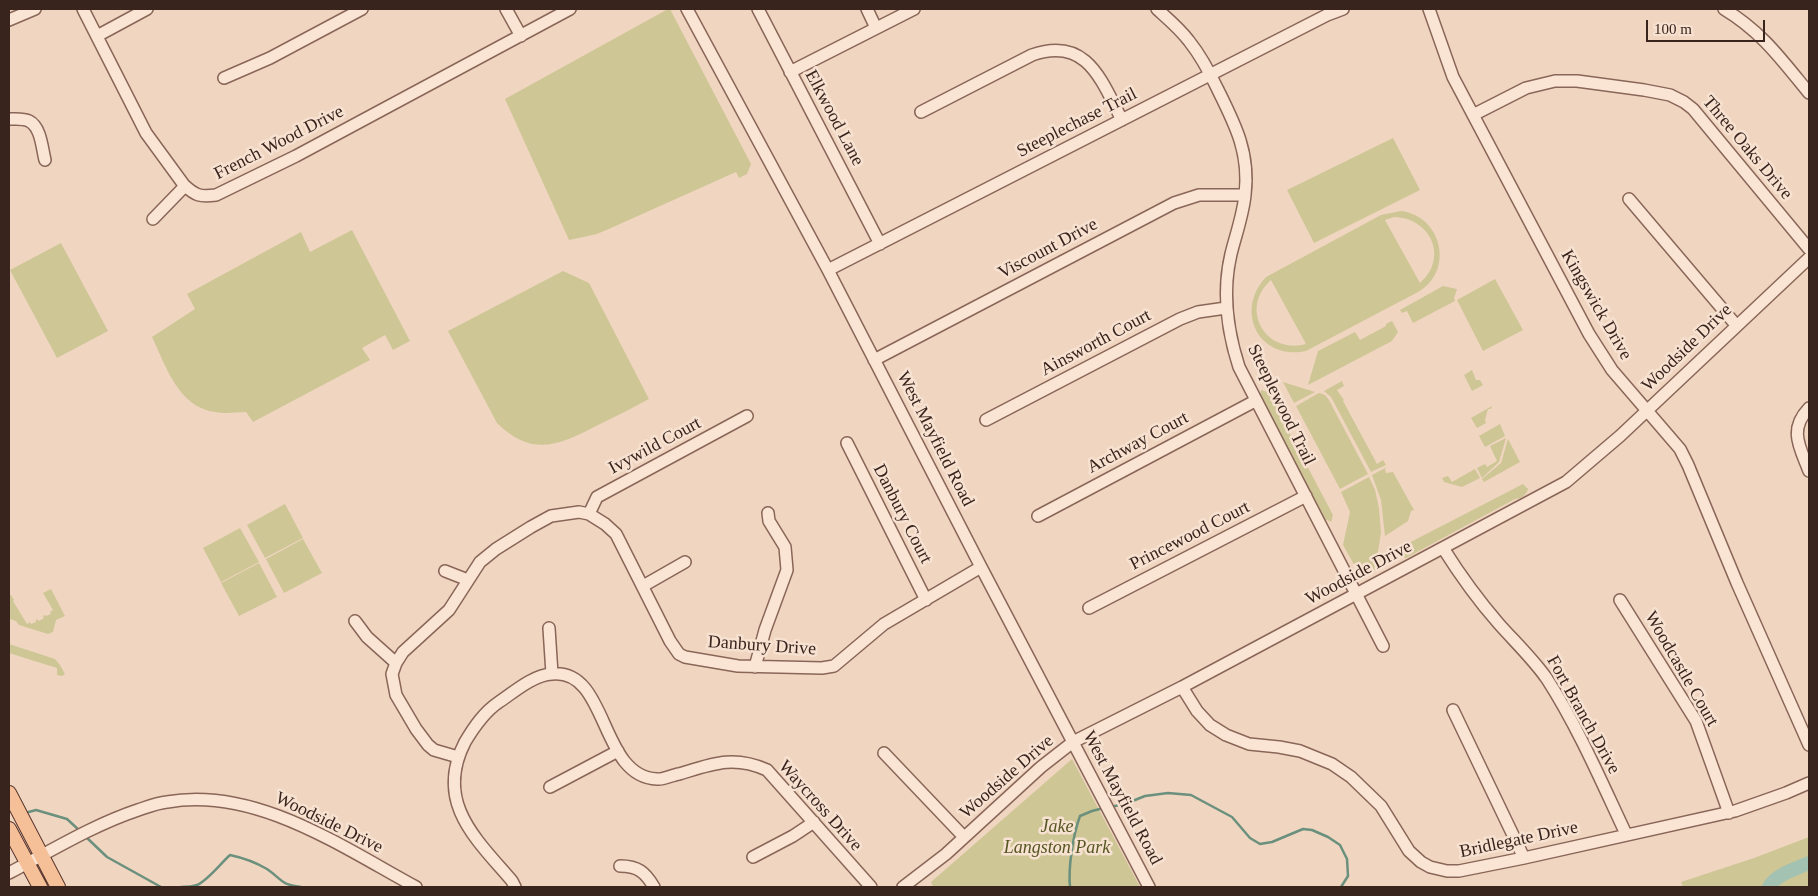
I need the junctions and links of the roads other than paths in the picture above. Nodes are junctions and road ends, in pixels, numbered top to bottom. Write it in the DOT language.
graph roads {
  1 [pos="35,9"];
  2 [pos="83,9"];
  3 [pos="147,9"];
  4 [pos="362,9"];
  5 [pos="506,9"];
  6 [pos="570,9"];
  7 [pos="687,9"];
  8 [pos="758,9"];
  9 [pos="867,9"];
  10 [pos="914,9"];
  11 [pos="1156,9"];
  12 [pos="1343,9"];
  13 [pos="1429,9"];
  14 [pos="1724,9"];
  15 [pos="9,20"];
  16 [pos="876,28"];
  17 [pos="97,36"];
  18 [pos="521,36"];
  19 [pos="790,72"];
  20 [pos="1211,75"];
  21 [pos="224,78"];
  22 [pos="1809,93"];
  23 [pos="921,112"];
  24 [pos="1473,115"];
  25 [pos="9,119"];
  26 [pos="1122,120"];
  27 [pos="45,160"];
  28 [pos="185,186"];
  29 [pos="1245,195"];
  30 [pos="1629,199"];
  31 [pos="153,219"];
  32 [pos="880,244"];
  33 [pos="1809,249"];
  34 [pos="1809,258"];
  35 [pos="828,270"];
  36 [pos="1226,308"];
  37 [pos="1736,325"];
  38 [pos="874,360"];
  39 [pos="1255,400"];
  40 [pos="1809,408"];
  41 [pos="1647,410"];
  42 [pos="747,416"];
  43 [pos="986,420"];
  44 [pos="846,443"];
  45 [pos="1809,471"];
  46 [pos="1306,496"];
  47 [pos="768,513"];
  48 [pos="588,514"];
  49 [pos="1038,516"];
  50 [pos="1443,548"];
  51 [pos="685,562"];
  52 [pos="981,567"];
  53 [pos="445,571"];
  54 [pos="468,580"];
  55 [pos="643,586"];
  56 [pos="1356,594"];
  57 [pos="926,600"];
  58 [pos="1620,600"];
  59 [pos="1089,608"];
  60 [pos="355,621"];
  61 [pos="549,628"];
  62 [pos="1383,646"];
  63 [pos="396,663"];
  64 [pos="755,667"];
  65 [pos="552,674"];
  66 [pos="1182,687"];
  67 [pos="1453,710"];
  68 [pos="1073,742"];
  69 [pos="1809,745"];
  70 [pos="618,751"];
  71 [pos="884,753"];
  72 [pos="458,757"];
  73 [pos="1809,783"];
  74 [pos="550,787"];
  75 [pos="9,794"];
  76 [pos="1729,813"];
  77 [pos="814,822"];
  78 [pos="11,833"];
  79 [pos="1626,834"];
  80 [pos="964,837"];
  81 [pos="42,855"];
  82 [pos="752,856"];
  83 [pos="1524,858"];
  84 [pos="27,863"];
  85 [pos="620,866"];
  86 [pos="9,873"];
  87 [pos="40,887"];
  88 [pos="58,887"];
  89 [pos="416,887"];
  90 [pos="515,887"];
  91 [pos="654,887"];
  92 [pos="871,887"];
  93 [pos="903,887"];
  94 [pos="1149,887"];
  1 -- 15 [label="street"];
  2 -- 17 [label="street, French Wood Drive"];
  3 -- 17 [label="street"];
  4 -- 21 [label="street"];
  5 -- 18 [label="street"];
  6 -- 18 [label="street, French Wood Drive"];
  7 -- 35 [label="street, West Mayfield Road"];
  8 -- 19 [label="street, Elkwood Lane"];
  9 -- 16 [label="street"];
  10 -- 16 [label="street"];
  11 -- 20 [label="street, Steeplewood Trail"];
  12 -- 20 [label="street, Steeplechase Trail"];
  13 -- 24 [label="street, Kingswick Drive"];
  14 -- 22 [label="street"];
  16 -- 19 [label="street"];
  17 -- 28 [label="street, French Wood Drive"];
  18 -- 28 [label="street, French Wood Drive"];
  19 -- 32 [label="street, Elkwood Lane"];
  20 -- 26 [label="street, Steeplechase Trail"];
  20 -- 29 [label="street, Steeplewood Trail"];
  23 -- 26 [label="street"];
  24 -- 33 [label="street, Three Oaks Drive"];
  24 -- 41 [label="street, Kingswick Drive"];
  25 -- 27 [label="street"];
  26 -- 32 [label="street, Steeplechase Trail"];
  28 -- 31 [label="street"];
  29 -- 36 [label="street, Steeplewood Trail"];
  29 -- 38 [label="street, Viscount Drive"];
  30 -- 37 [label="street"];
  32 -- 35 [label="street, Steeplechase Trail"];
  34 -- 37 [label="street, Woodside Drive"];
  35 -- 38 [label="street, West Mayfield Road"];
  36 -- 39 [label="street, Steeplewood Trail"];
  36 -- 43 [label="street, Ainsworth Court"];
  37 -- 41 [label="street, Woodside Drive"];
  38 -- 52 [label="street, West Mayfield Road"];
  39 -- 46 [label="street, Steeplewood Trail"];
  39 -- 49 [label="street, Archway Court"];
  40 -- 45 [label="street"];
  41 -- 50 [label="street, Woodside Drive"];
  41 -- 69 [label="street, Kingswick Drive"];
  42 -- 48 [label="street, Ivywild Court"];
  44 -- 57 [label="street, Danbury Court"];
  46 -- 56 [label="street, Steeplewood Trail"];
  46 -- 59 [label="street, Princewood Court"];
  47 -- 64 [label="street"];
  48 -- 54 [label="street"];
  48 -- 55 [label="street, Danbury Drive"];
  50 -- 56 [label="street, Woodside Drive"];
  50 -- 79 [label="street, Fort Branch Drive"];
  51 -- 55 [label="street"];
  52 -- 57 [label="street, Danbury Drive"];
  52 -- 68 [label="street, West Mayfield Road"];
  53 -- 54 [label="street"];
  54 -- 63 [label="street"];
  55 -- 64 [label="street, Danbury Drive"];
  56 -- 62 [label="street, Steeplewood Trail"];
  56 -- 66 [label="street, Woodside Drive"];
  57 -- 64 [label="street, Danbury Drive"];
  58 -- 76 [label="street, Woodcastle Court"];
  60 -- 63 [label="street"];
  61 -- 65 [label="street"];
  63 -- 72 [label="street"];
  65 -- 70 [label="street, Waycross Drive"];
  65 -- 72 [label="street"];
  66 -- 68 [label="street, Woodside Drive"];
  66 -- 83 [label="street, Bridlegate Drive"];
  67 -- 83 [label="street"];
  68 -- 80 [label="street, Woodside Drive"];
  68 -- 94 [label="street, West Mayfield Road"];
  70 -- 74 [label="street"];
  70 -- 77 [label="street, Waycross Drive"];
  71 -- 80 [label="street"];
  72 -- 90 [label="street"];
  73 -- 76 [label="street, Bridlegate Drive"];
  75 -- 81 [label="main road"];
  76 -- 79 [label="street, Bridlegate Drive"];
  77 -- 82 [label="street"];
  77 -- 92 [label="street, Waycross Drive"];
  78 -- 84 [label="main road"];
  79 -- 83 [label="street, Bridlegate Drive"];
  80 -- 93 [label="street, Woodside Drive"];
  81 -- 84 [label="street, Woodside Drive"];
  81 -- 88 [label="main road"];
  81 -- 89 [label="street, Woodside Drive"];
  84 -- 86 [label="street, Woodside Drive"];
  84 -- 87 [label="main road"];
  85 -- 91 [label="street"];
}
